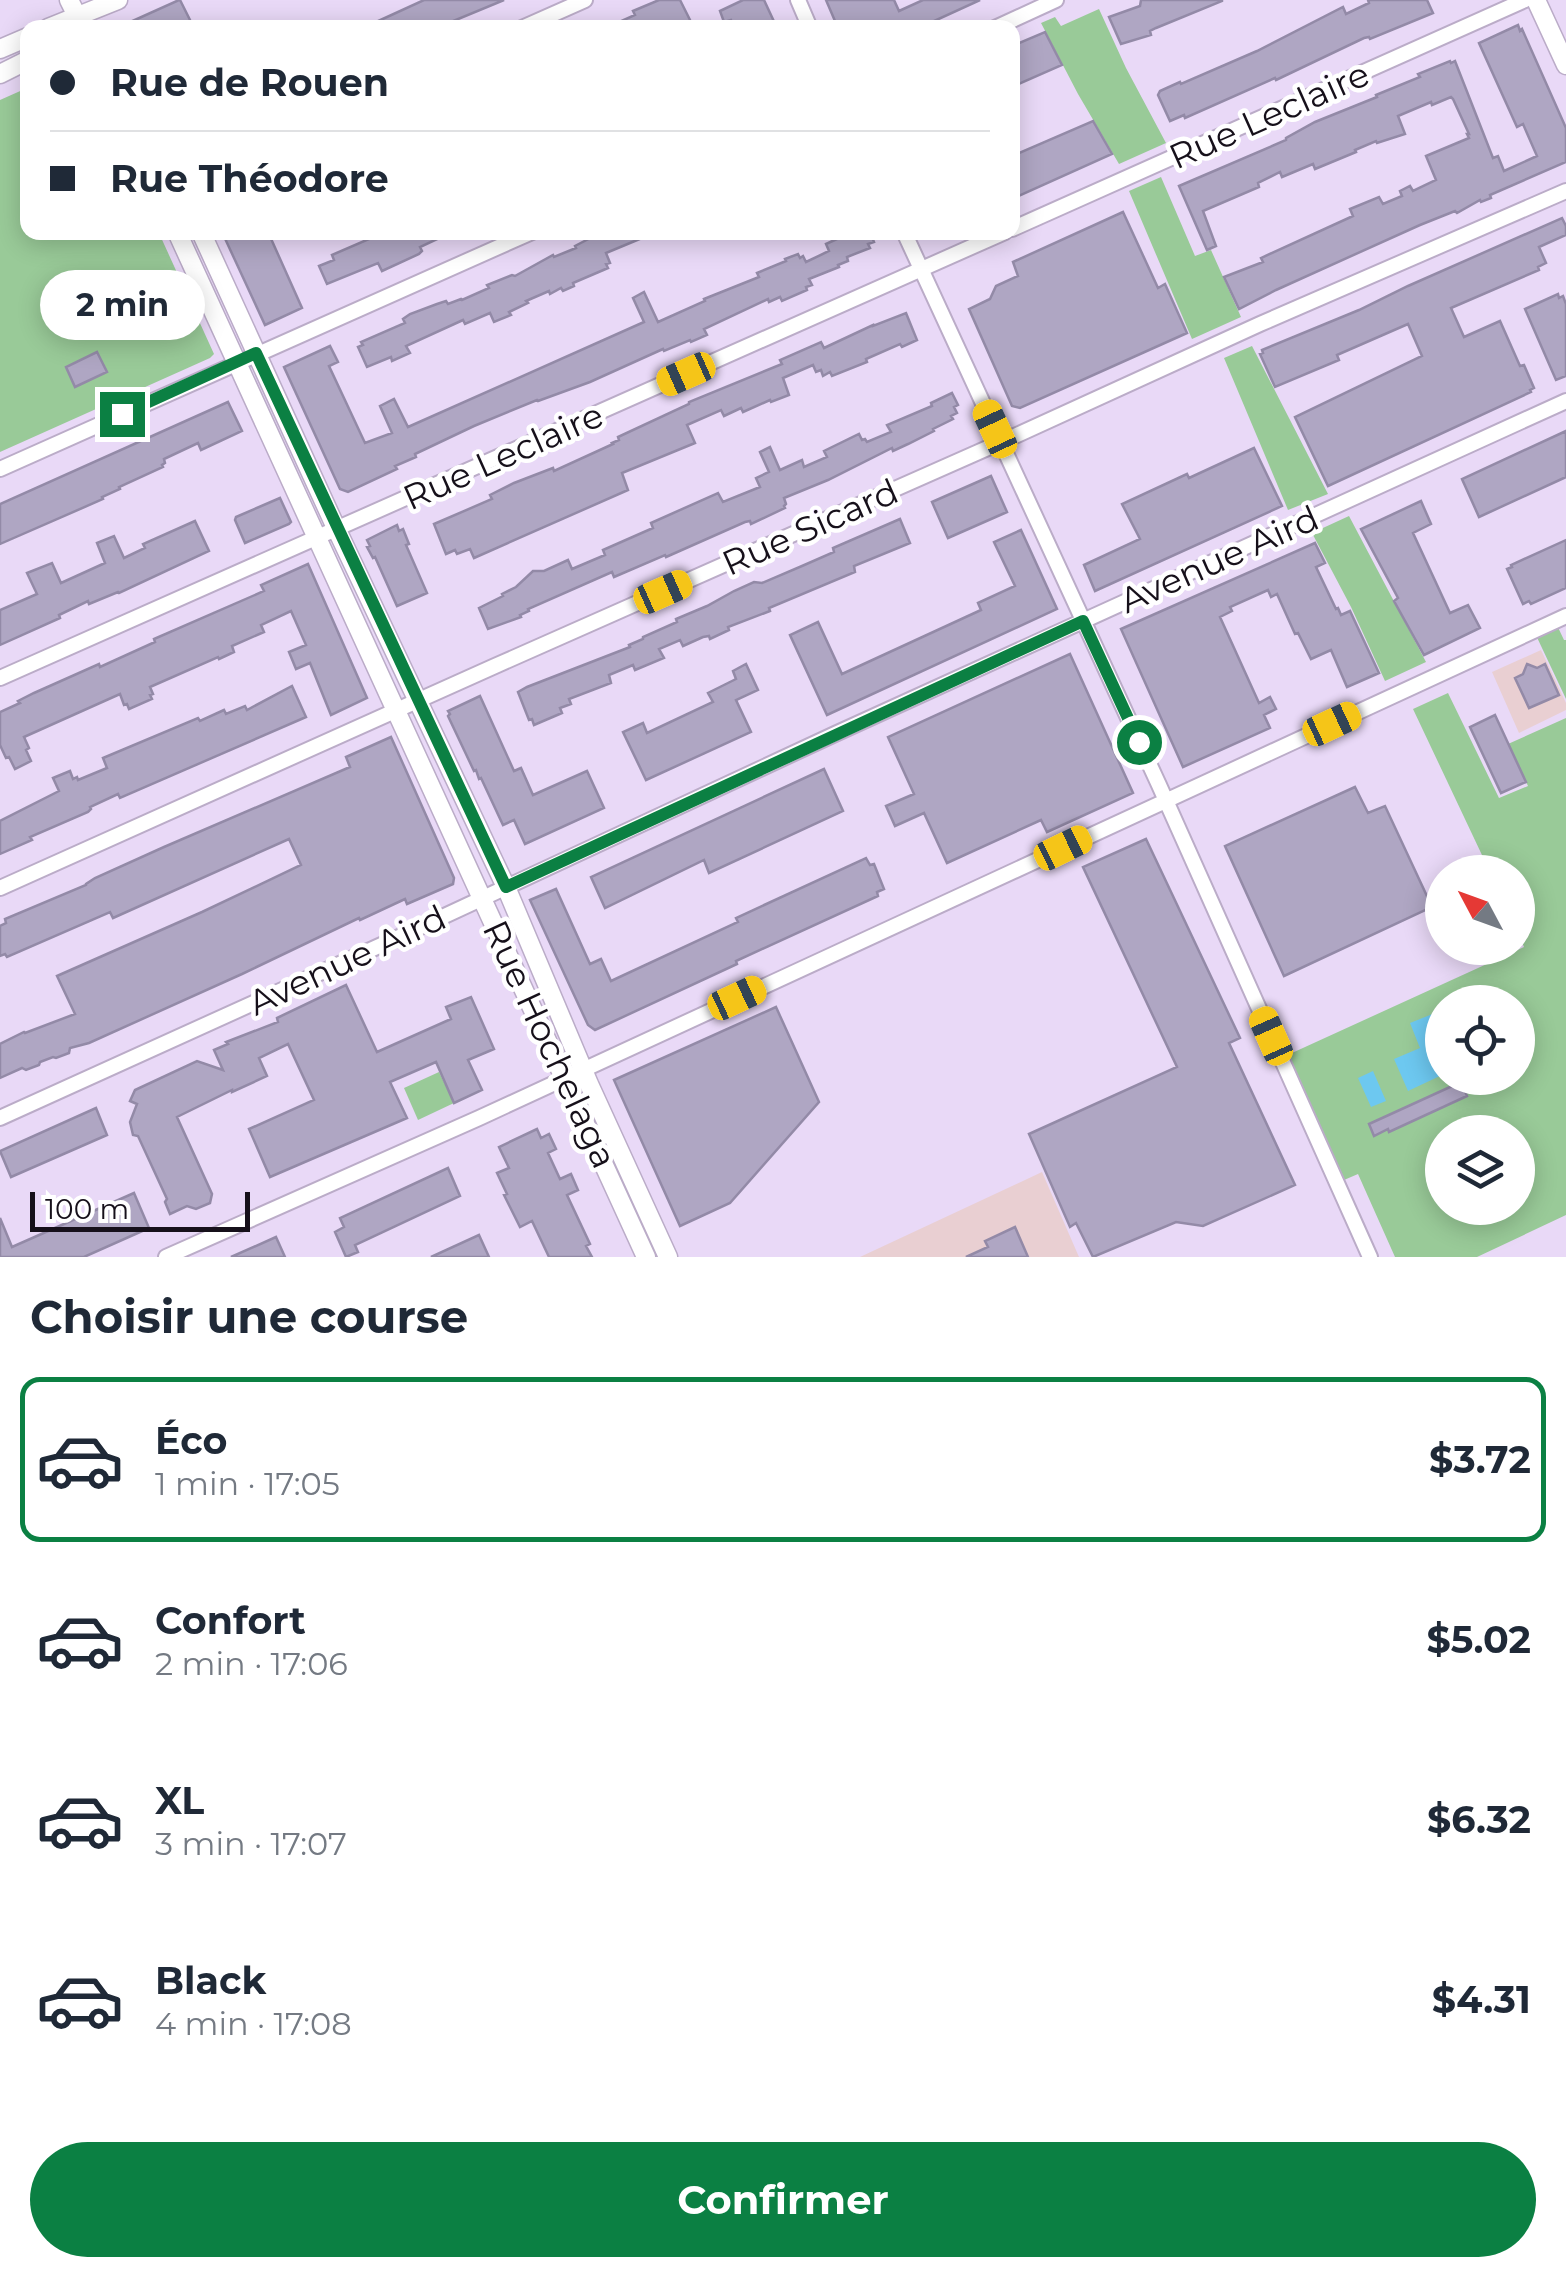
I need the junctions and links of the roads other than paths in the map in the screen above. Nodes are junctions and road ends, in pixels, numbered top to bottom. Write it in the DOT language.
graph roads {
  1 [pos="118,0"];
  2 [pos="586,0"];
  3 [pos="1056,0"];
  4 [pos="1525,0"];
  5 [pos="1536,0"];
  6 [pos="84,13"];
  7 [pos="540,20"];
  8 [pos="1012,20"];
  9 [pos="1566,64"];
  10 [pos="1566,191"];
  11 [pos="1020,225"];
  12 [pos="181,240"];
  13 [pos="205,240"];
  14 [pos="514,240"];
  15 [pos="908,240"];
  16 [pos="988,240"];
  17 [pos="922,270"];
  18 [pos="256,353"];
  19 [pos="237,362"];
  20 [pos="1566,401"];
  21 [pos="1001,442"];
  22 [pos="0,469"];
  23 [pos="337,530"];
  24 [pos="317,538"];
  25 [pos="1566,616"];
  26 [pos="1083,621"];
  27 [pos="0,678"];
  28 [pos="418,702"];
  29 [pos="396,712"];
  30 [pos="1166,800"];
  31 [pos="506,887"];
  32 [pos="0,888"];
  33 [pos="482,898"];
  34 [pos="574,1073"];
  35 [pos="0,1118"];
  36 [pos="166,1257"];
  37 [pos="646,1257"];
  38 [pos="668,1257"];
  39 [pos="1370,1257"];
  1 -- 6 [label="main road"];
  2 -- 7 [label="street"];
  3 -- 8 [label="street"];
  4 -- 11 [label="street, Rue Leclaire"];
  5 -- 9 [label="main road"];
  10 -- 21 [label="street, Rue Sicard"];
  12 -- 19 [label="main road, Rue Hochelaga"];
  13 -- 18 [label="main road, Rue Hochelaga"];
  14 -- 18 [label="street"];
  15 -- 17 [label="street"];
  16 -- 17 [label="street, Rue Leclaire"];
  17 -- 21 [label="street"];
  17 -- 23 [label="street, Rue Leclaire"];
  18 -- 19 [label="street"];
  18 -- 23 [label="main road, Rue Hochelaga"];
  19 -- 22 [label="street"];
  19 -- 24 [label="main road, Rue Hochelaga"];
  20 -- 26 [label="street, Avenue Aird"];
  21 -- 26 [label="street"];
  21 -- 28 [label="street, Rue Sicard"];
  23 -- 24 [label="street, Rue Leclaire"];
  23 -- 28 [label="main road, Rue Hochelaga"];
  24 -- 27 [label="street, Rue Leclaire"];
  24 -- 29 [label="main road, Rue Hochelaga"];
  25 -- 30 [label="street"];
  26 -- 30 [label="street"];
  26 -- 31 [label="street, Avenue Aird"];
  28 -- 29 [label="street, Rue Sicard"];
  28 -- 31 [label="main road, Rue Hochelaga"];
  29 -- 32 [label="street, Rue Sicard"];
  29 -- 33 [label="main road, Rue Hochelaga"];
  30 -- 34 [label="street"];
  30 -- 39 [label="street"];
  31 -- 33 [label="street, Avenue Aird"];
  31 -- 34 [label="main road, Rue Hochelaga"];
  33 -- 34 [label="main road, Rue Hochelaga"];
  33 -- 35 [label="street, Avenue Aird"];
  34 -- 36 [label="street"];
  34 -- 37 [label="main road, Rue Hochelaga"];
  34 -- 38 [label="main road, Rue Hochelaga"];
}
